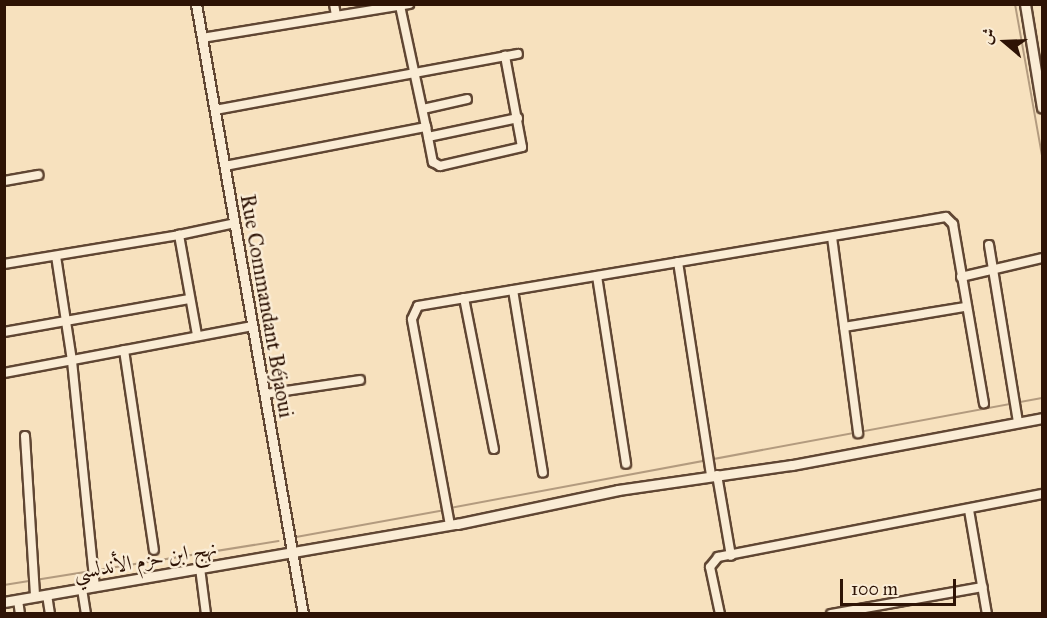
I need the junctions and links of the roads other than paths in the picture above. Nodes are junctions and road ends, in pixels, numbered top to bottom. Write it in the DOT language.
graph roads {
  1 [pos="196,4"];
  2 [pos="334,4"];
  3 [pos="1025,4"];
  4 [pos="404,5"];
  5 [pos="386,6"];
  6 [pos="336,15"];
  7 [pos="202,38"];
  8 [pos="518,54"];
  9 [pos="505,56"];
  10 [pos="414,72"];
  11 [pos="467,99"];
  12 [pos="1042,108"];
  13 [pos="423,109"];
  14 [pos="215,110"];
  15 [pos="518,118"];
  16 [pos="426,127"];
  17 [pos="428,137"];
  18 [pos="225,166"];
  19 [pos="38,175"];
  20 [pos="4,181"];
  21 [pos="235,223"];
  22 [pos="179,235"];
  23 [pos="832,237"];
  24 [pos="989,245"];
  25 [pos="56,256"];
  26 [pos="1042,258"];
  27 [pos="678,262"];
  28 [pos="4,264"];
  29 [pos="994,269"];
  30 [pos="597,276"];
  31 [pos="961,277"];
  32 [pos="513,290"];
  33 [pos="464,298"];
  34 [pos="189,299"];
  35 [pos="965,307"];
  36 [pos="66,322"];
  37 [pos="253,326"];
  38 [pos="844,327"];
  39 [pos="4,332"];
  40 [pos="197,335"];
  41 [pos="124,350"];
  42 [pos="72,361"];
  43 [pos="4,373"];
  44 [pos="360,380"];
  45 [pos="264,394"];
  46 [pos="984,403"];
  47 [pos="1042,418"];
  48 [pos="1018,423"];
  49 [pos="858,433"];
  50 [pos="25,436"];
  51 [pos="494,449"];
  52 [pos="626,464"];
  53 [pos="543,473"];
  54 [pos="714,475"];
  55 [pos="1042,494"];
  56 [pos="969,510"];
  57 [pos="450,525"];
  58 [pos="154,550"];
  59 [pos="291,552"];
  60 [pos="731,556"];
  61 [pos="200,568"];
  62 [pos="95,587"];
  63 [pos="983,587"];
  64 [pos="82,589"];
  65 [pos="47,595"];
  66 [pos="35,596"];
  67 [pos="18,600"];
  68 [pos="4,602"];
  69 [pos="835,613"];
  70 [pos="20,614"];
  71 [pos="50,614"];
  72 [pos="86,614"];
  73 [pos="206,614"];
  74 [pos="303,614"];
  75 [pos="720,614"];
  76 [pos="987,614"];
  1 -- 7 [label="street, Rue Commandant Béjaoui"];
  2 -- 6 [label="street"];
  3 -- 12 [label="street"];
  4 -- 5 [label="street"];
  4 -- 10 [label="street"];
  5 -- 6 [label="street"];
  6 -- 7 [label="street"];
  7 -- 14 [label="street, Rue Commandant Béjaoui"];
  8 -- 9 [label="street"];
  9 -- 10 [label="street"];
  9 -- 15 [label="street"];
  10 -- 13 [label="street"];
  10 -- 14 [label="street"];
  11 -- 13 [label="street"];
  13 -- 16 [label="street"];
  14 -- 18 [label="street, Rue Commandant Béjaoui"];
  15 -- 17 [label="street"];
  15 -- 17 [label="street"];
  16 -- 17 [label="street"];
  16 -- 18 [label="street"];
  18 -- 21 [label="street, Rue Commandant Béjaoui"];
  19 -- 20 [label="street"];
  21 -- 22 [label="street"];
  21 -- 37 [label="street, Rue Commandant Béjaoui"];
  22 -- 25 [label="street"];
  22 -- 34 [label="street"];
  23 -- 27 [label="street"];
  23 -- 31 [label="street"];
  23 -- 38 [label="street"];
  24 -- 29 [label="street"];
  25 -- 28 [label="street"];
  25 -- 36 [label="street"];
  26 -- 29 [label="street"];
  27 -- 30 [label="street"];
  27 -- 54 [label="street"];
  29 -- 31 [label="street"];
  29 -- 48 [label="street"];
  30 -- 32 [label="street"];
  30 -- 52 [label="street"];
  31 -- 35 [label="street"];
  32 -- 33 [label="street"];
  32 -- 53 [label="street"];
  33 -- 51 [label="street"];
  33 -- 57 [label="street"];
  34 -- 36 [label="street"];
  34 -- 40 [label="street"];
  35 -- 38 [label="street"];
  35 -- 46 [label="street"];
  36 -- 39 [label="street"];
  36 -- 42 [label="street"];
  37 -- 40 [label="street"];
  37 -- 45 [label="street, Rue Commandant Béjaoui"];
  38 -- 49 [label="street"];
  40 -- 41 [label="street"];
  41 -- 42 [label="street"];
  41 -- 58 [label="street"];
  42 -- 43 [label="street"];
  42 -- 62 [label="street"];
  44 -- 45 [label="street"];
  45 -- 59 [label="street, Rue Commandant Béjaoui"];
  47 -- 48 [label="street, نهج ابن حزم الأندلسي"];
  48 -- 54 [label="street, نهج ابن حزم الأندلسي"];
  50 -- 66 [label="street"];
  54 -- 57 [label="street, نهج ابن حزم الأندلسي"];
  54 -- 60 [label="street"];
  55 -- 56 [label="street"];
  56 -- 60 [label="street"];
  56 -- 63 [label="street"];
  57 -- 59 [label="street, نهج ابن حزم الأندلسي"];
  59 -- 61 [label="street, نهج ابن حزم الأندلسي"];
  59 -- 74 [label="street, Rue Commandant Béjaoui"];
  60 -- 75 [label="street"];
  61 -- 62 [label="street, نهج ابن حزم الأندلسي"];
  61 -- 73 [label="street"];
  62 -- 64 [label="street, نهج ابن حزم الأندلسي"];
  63 -- 69 [label="street"];
  63 -- 76 [label="street"];
  64 -- 65 [label="street, نهج ابن حزم الأندلسي"];
  64 -- 72 [label="street"];
  65 -- 66 [label="street, نهج ابن حزم الأندلسي"];
  65 -- 71 [label="street"];
  66 -- 67 [label="street, نهج ابن حزم الأندلسي"];
  67 -- 68 [label="street, نهج ابن حزم الأندلسي"];
  67 -- 70 [label="street"];
}
